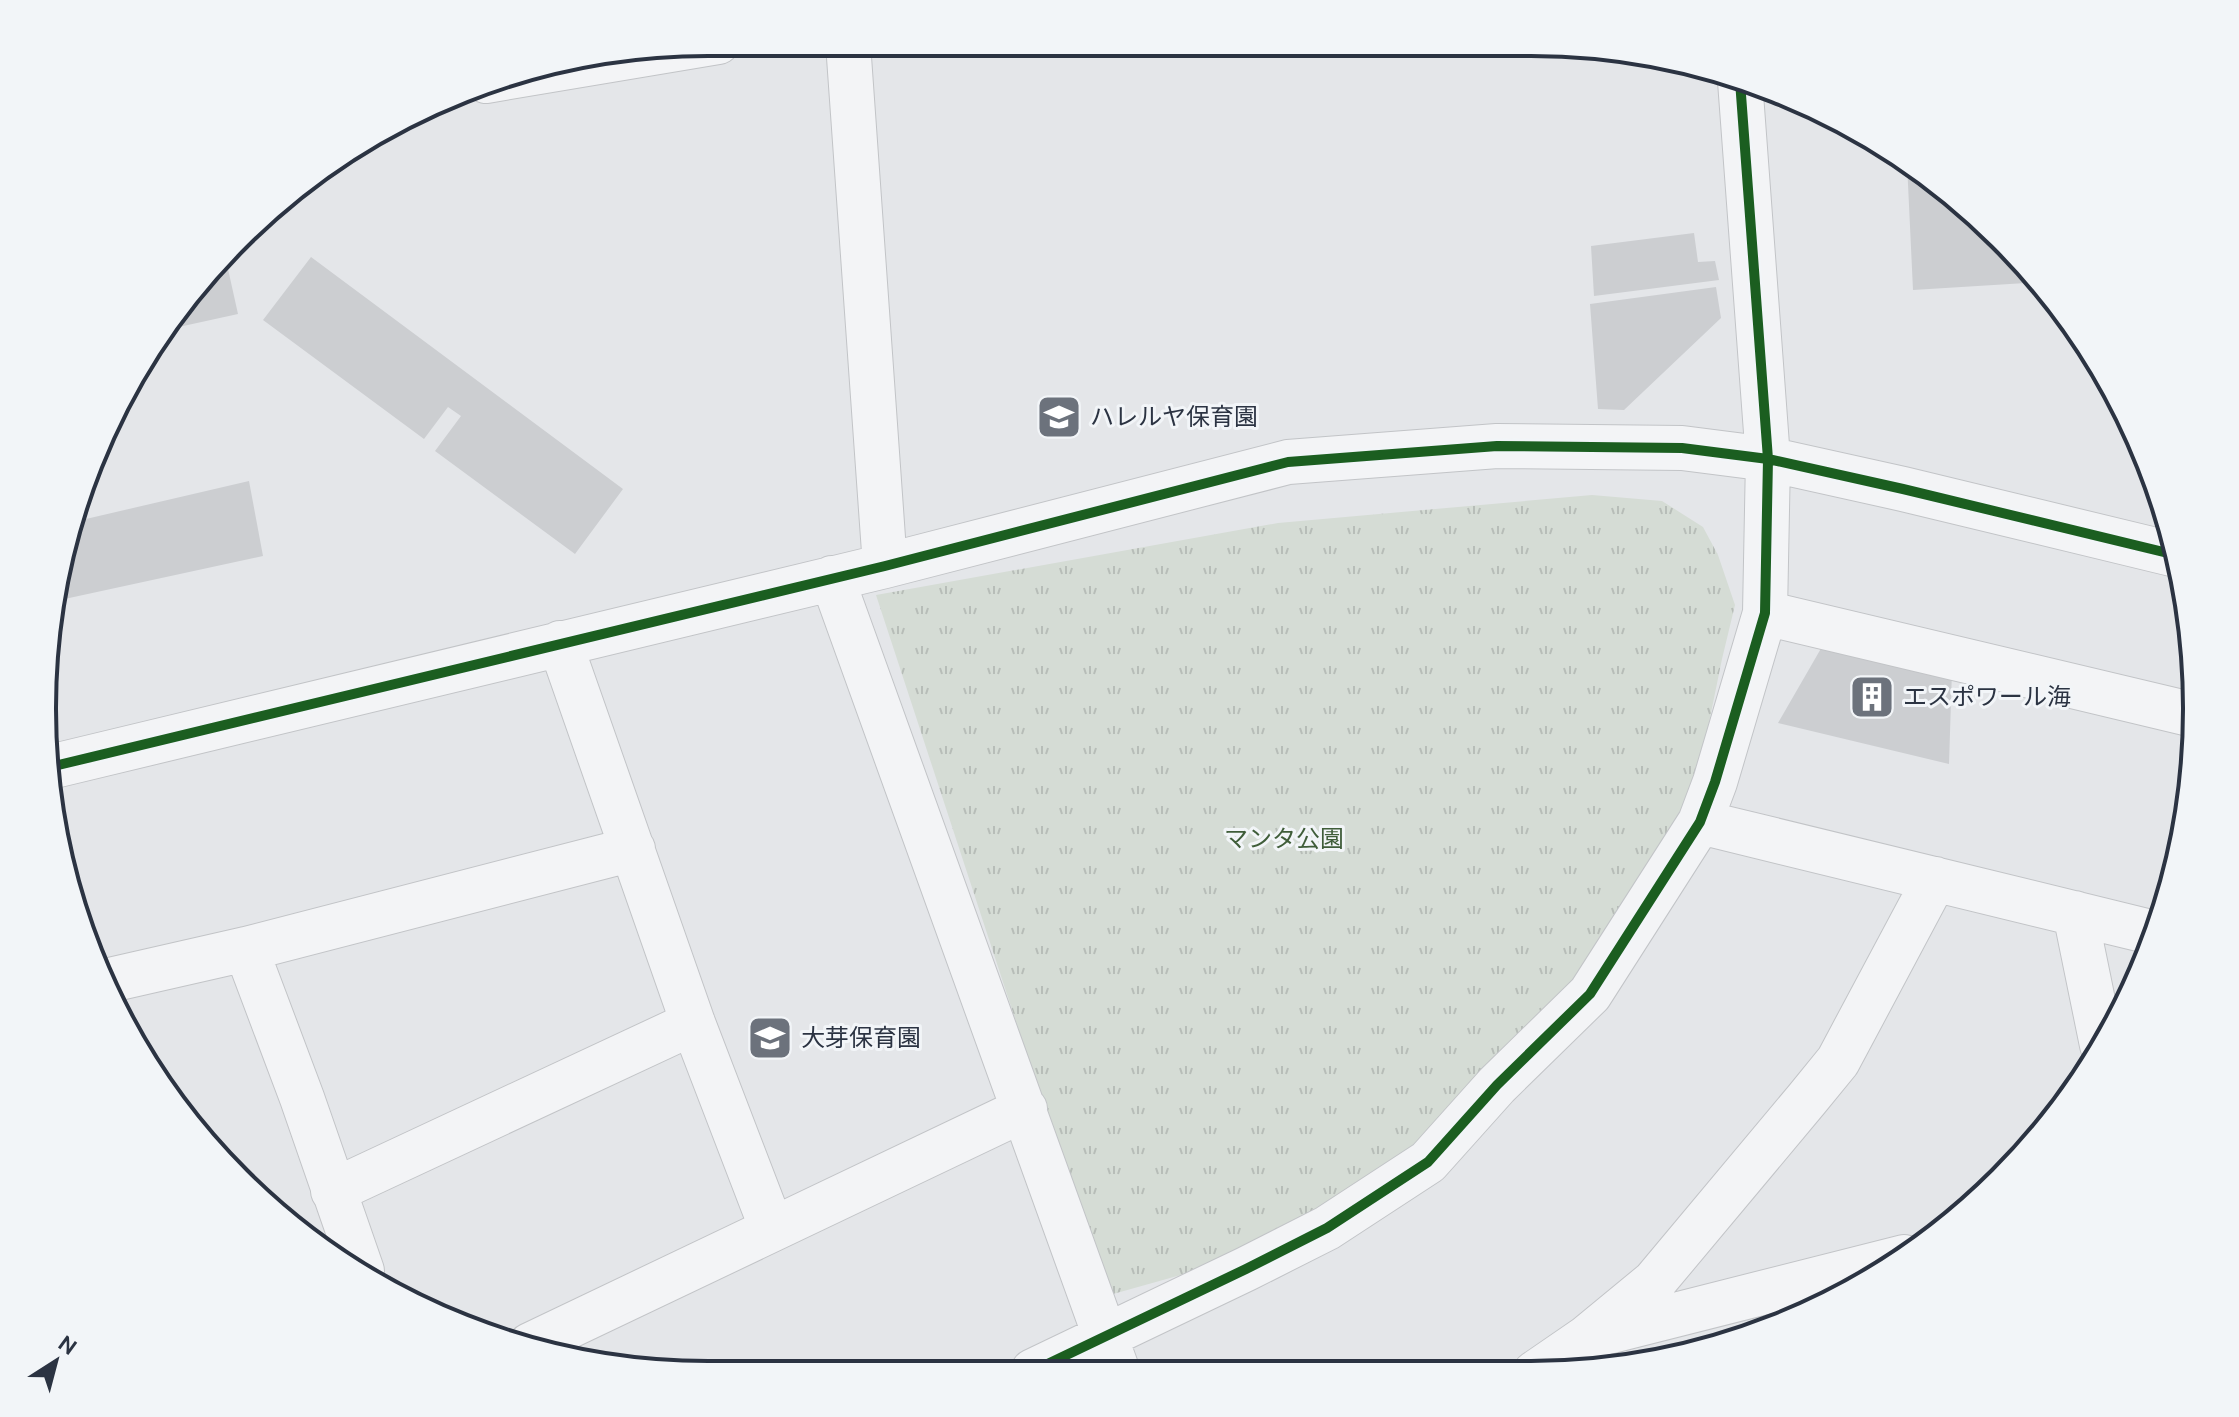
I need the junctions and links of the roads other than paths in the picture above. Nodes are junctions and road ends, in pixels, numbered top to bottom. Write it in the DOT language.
graph roads {
  1 [pos="849,56"];
  2 [pos="1741,91"];
  3 [pos="1768,459"];
  4 [pos="2164,552"];
  5 [pos="885,566"];
  6 [pos="832,578"];
  7 [pos="1765,613"];
  8 [pos="560,643"];
  9 [pos="2183,712"];
  10 [pos="59,765"];
  11 [pos="1700,822"];
  12 [pos="633,849"];
  13 [pos="1935,879"];
  14 [pos="2075,913"];
  15 [pos="2143,930"];
  16 [pos="246,949"];
  17 [pos="115,979"];
  18 [pos="693,1023"];
  19 [pos="2099,1030"];
  20 [pos="1025,1109"];
  21 [pos="333,1191"];
  22 [pos="772,1229"];
  23 [pos="357,1258"];
  24 [pos="1870,1266"];
  25 [pos="1586,1338"];
  26 [pos="542,1339"];
  27 [pos="1112,1354"];
  28 [pos="1553,1360"];
  29 [pos="1079,1361"];
  1 -- 5 [label="street"];
  2 -- 3 [label="street"];
  3 -- 4 [label="street"];
  3 -- 5 [label="street"];
  3 -- 7 [label="street"];
  5 -- 6 [label="street"];
  6 -- 8 [label="street"];
  6 -- 20 [label="street"];
  7 -- 9 [label="street"];
  7 -- 11 [label="street"];
  8 -- 10 [label="street"];
  8 -- 12 [label="street"];
  11 -- 13 [label="street"];
  11 -- 27 [label="street"];
  12 -- 16 [label="street"];
  12 -- 18 [label="street"];
  13 -- 14 [label="street"];
  13 -- 25 [label="street"];
  14 -- 15 [label="street"];
  14 -- 19 [label="street"];
  16 -- 17 [label="street"];
  16 -- 21 [label="street"];
  18 -- 21 [label="street"];
  18 -- 22 [label="street"];
  20 -- 22 [label="street"];
  20 -- 27 [label="street"];
  21 -- 23 [label="street"];
  22 -- 26 [label="street"];
  24 -- 25 [label="street"];
  25 -- 28 [label="street"];
  27 -- 29 [label="street"];
}
